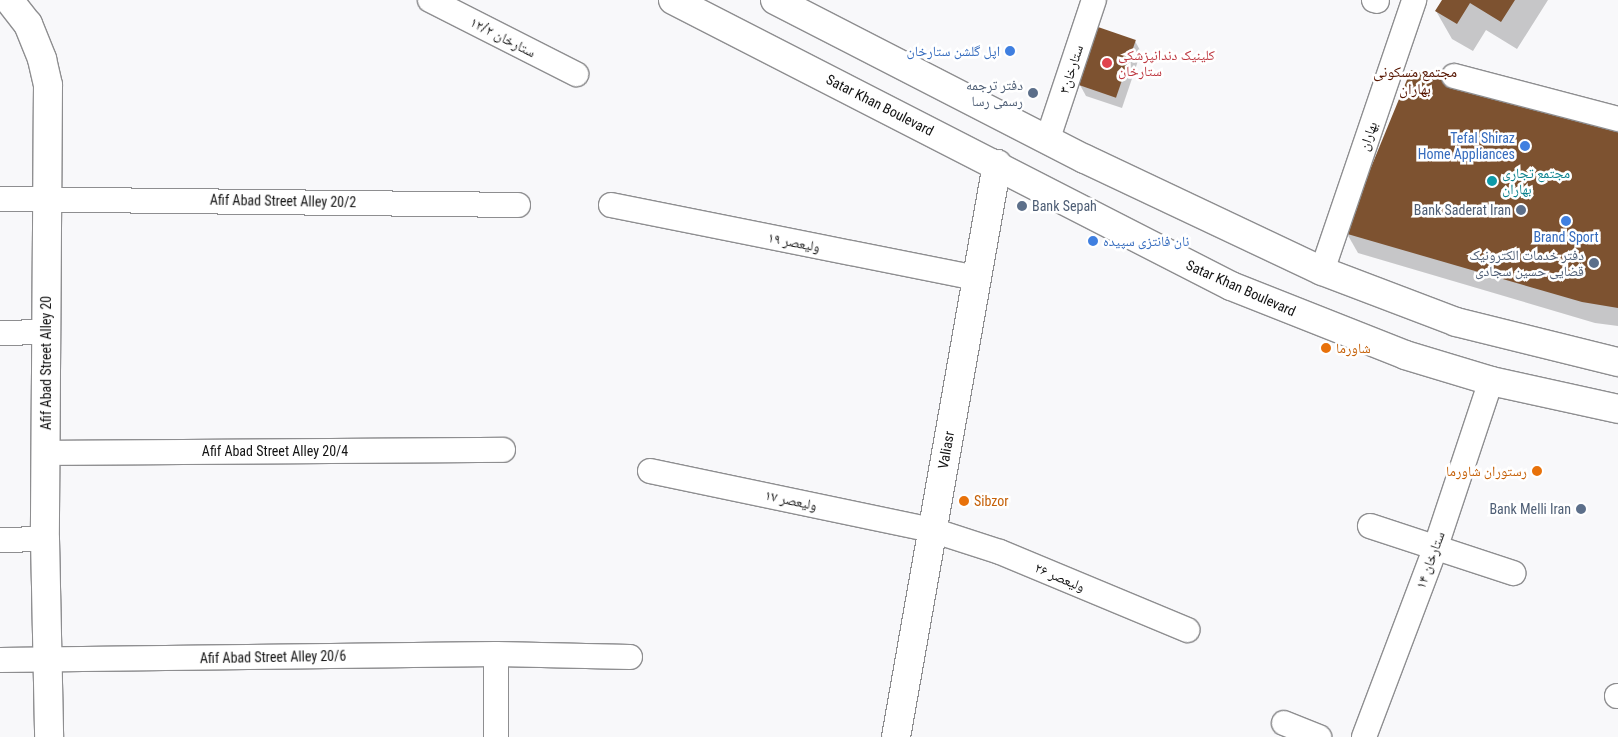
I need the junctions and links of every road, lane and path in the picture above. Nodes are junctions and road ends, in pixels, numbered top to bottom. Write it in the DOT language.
graph roads {
  1 [pos="9,0"];
  2 [pos="430,0"];
  3 [pos="673,0"];
  4 [pos="775,0"];
  5 [pos="1094,0"];
  6 [pos="1414,0"];
  7 [pos="576,74"];
  8 [pos="1454,76"];
  9 [pos="1618,119"];
  10 [pos="1048,138"];
  11 [pos="997,164"];
  12 [pos="47,198"];
  13 [pos="0,199"];
  14 [pos="518,205"];
  15 [pos="611,205"];
  16 [pos="1322,272"];
  17 [pos="976,278"];
  18 [pos="46,332"];
  19 [pos="0,333"];
  20 [pos="1618,362"];
  21 [pos="1491,381"];
  22 [pos="1618,409"];
  23 [pos="503,450"];
  24 [pos="47,453"];
  25 [pos="650,470"];
  26 [pos="1370,526"];
  27 [pos="932,530"];
  28 [pos="45,539"];
  29 [pos="0,540"];
  30 [pos="1435,549"];
  31 [pos="1512,573"];
  32 [pos="1187,630"];
  33 [pos="496,654"];
  34 [pos="630,657"];
  35 [pos="0,660"];
  36 [pos="49,660"];
  37 [pos="1284,723"];
  38 [pos="49,737"];
  39 [pos="496,737"];
  40 [pos="896,737"];
  41 [pos="1319,737"];
  42 [pos="1364,737"];
  1 -- 12 [label="main road, Afif Abad Street Alley 20"];
  2 -- 7 [label="street, ۱۲/۲ ستارخان"];
  3 -- 11 [label="main road, Satar Khan Boulevard"];
  4 -- 10 [label="main road"];
  5 -- 10 [label="street, ستارخان۳"];
  6 -- 16 [label="street, بهاران"];
  8 -- 9 [label="street"];
  10 -- 16 [label="main road"];
  11 -- 17 [label="main road, Valiasr"];
  11 -- 21 [label="main road, Satar Khan Boulevard"];
  12 -- 13 [label="street, Afif Abad Street Alley 20/2"];
  12 -- 14 [label="street, Afif Abad Street Alley 20/2"];
  12 -- 18 [label="main road, Afif Abad Street Alley 20"];
  15 -- 17 [label="street, ۱۹ ولیعصر"];
  16 -- 20 [label="main road"];
  17 -- 27 [label="main road, Valiasr"];
  18 -- 19 [label="street"];
  18 -- 24 [label="main road, Afif Abad Street Alley 20"];
  21 -- 22 [label="main road, Satar Khan Boulevard"];
  21 -- 30 [label="street, ۱۴ ستارخان"];
  23 -- 24 [label="street, Afif Abad Street Alley 20/4"];
  24 -- 28 [label="main road, Afif Abad Street Alley 20"];
  25 -- 27 [label="street, ۱۷ ولیعصر"];
  26 -- 30 [label="street"];
  27 -- 32 [label="street, ۲۶ ولیعصر"];
  27 -- 40 [label="main road, Valiasr"];
  28 -- 29 [label="street"];
  28 -- 36 [label="main road, Afif Abad Street Alley 20"];
  30 -- 31 [label="street"];
  30 -- 42 [label="street, ۱۴ ستارخان"];
  33 -- 34 [label="street, Afif Abad Street Alley 20/6"];
  33 -- 36 [label="street, Afif Abad Street Alley 20/6"];
  33 -- 39 [label="street"];
  35 -- 36 [label="street, Afif Abad Street Alley 20/6"];
  36 -- 38 [label="main road, Afif Abad Street Alley 20"];
  37 -- 41 [label="street"];
}
